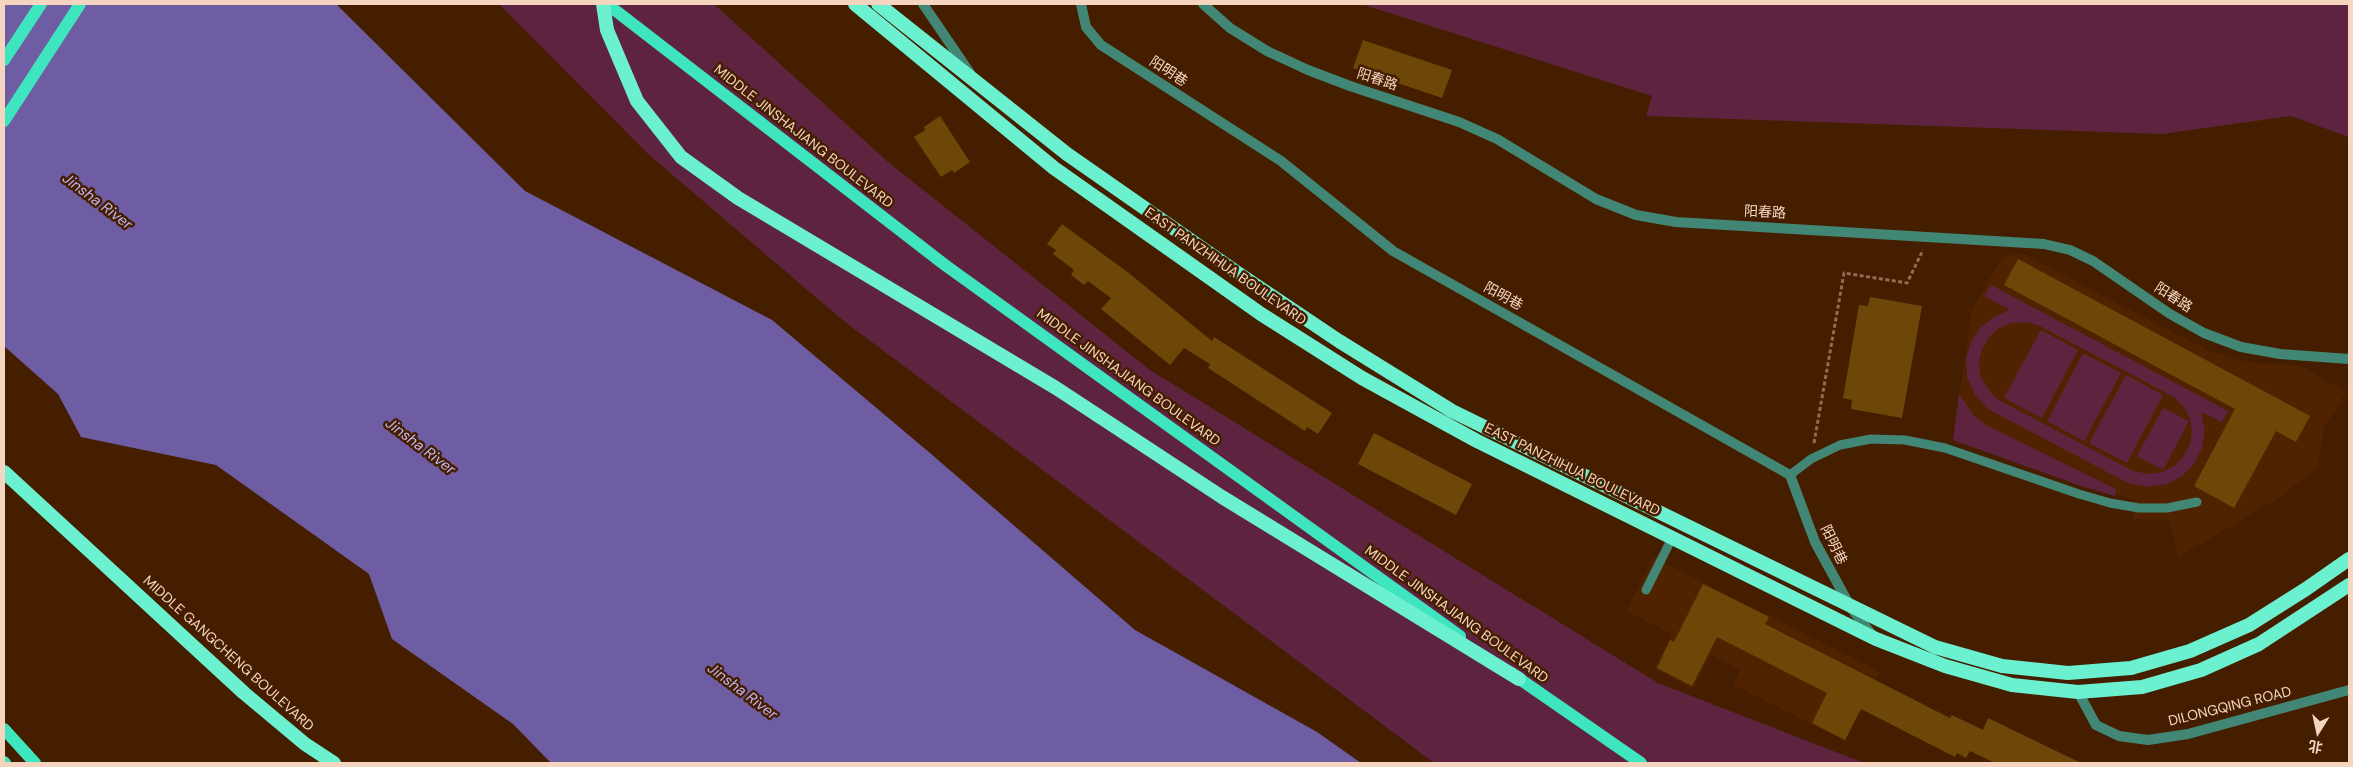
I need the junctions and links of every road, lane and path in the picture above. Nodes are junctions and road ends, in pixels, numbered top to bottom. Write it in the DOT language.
graph roads {
  1 [pos="41,4"];
  2 [pos="80,4"];
  3 [pos="603,4"];
  4 [pos="607,4"];
  5 [pos="878,4"];
  6 [pos="923,4"];
  7 [pos="1081,4"];
  8 [pos="1203,4"];
  9 [pos="857,5"];
  10 [pos="4,60"];
  11 [pos="976,82"];
  12 [pos="4,121"];
  13 [pos="1930,237"];
  14 [pos="2349,359"];
  15 [pos="1811,459"];
  16 [pos="4,472"];
  17 [pos="1790,475"];
  18 [pos="2197,502"];
  19 [pos="1672,538"];
  20 [pos="2349,559"];
  21 [pos="2349,585"];
  22 [pos="1646,590"];
  23 [pos="1851,608"];
  24 [pos="1413,609"];
  25 [pos="1876,639"];
  26 [pos="1519,679"];
  27 [pos="2349,690"];
  28 [pos="2078,692"];
  29 [pos="4,729"];
  30 [pos="36,763"];
  31 [pos="334,763"];
  32 [pos="1641,763"];
  1 -- 10 [label="main road"];
  2 -- 12 [label="main road"];
  3 -- 24 [label="highway"];
  4 -- 24 [label="main road, MIDDLE JINSHAJIANG BOULEVARD"];
  5 -- 11 [label="highway, EAST PANZHIHUA BOULEVARD"];
  6 -- 11 [label="street"];
  7 -- 17 [label="street, 阳明巷"];
  8 -- 13 [label="street, 阳春路"];
  9 -- 19 [label="highway, EAST PANZHIHUA BOULEVARD"];
  11 -- 23 [label="highway, EAST PANZHIHUA BOULEVARD"];
  13 -- 14 [label="street, 阳春路"];
  13 -- 15 [label="path"];
  15 -- 17 [label="lane"];
  15 -- 18 [label="lane"];
  16 -- 31 [label="highway, MIDDLE GANGCHENG BOULEVARD"];
  17 -- 23 [label="street, 阳明巷"];
  19 -- 22 [label="lane"];
  19 -- 25 [label="highway, EAST PANZHIHUA BOULEVARD"];
  20 -- 23 [label="highway, EAST PANZHIHUA BOULEVARD"];
  21 -- 28 [label="highway, EAST PANZHIHUA BOULEVARD"];
  23 -- 25 [label="street, 阳明巷"];
  24 -- 26 [label="highway"];
  25 -- 28 [label="highway, EAST PANZHIHUA BOULEVARD"];
  26 -- 32 [label="main road, MIDDLE JINSHAJIANG BOULEVARD"];
  27 -- 28 [label="street, DILONGQING ROAD"];
  29 -- 30 [label="main road"];
}
